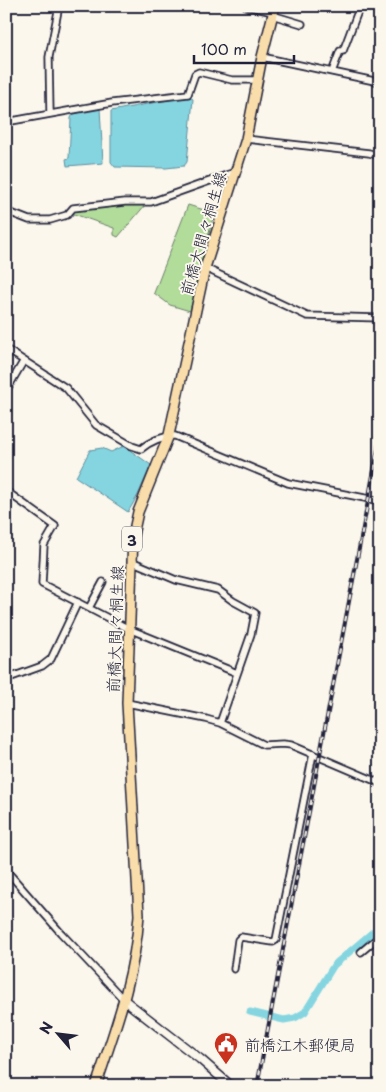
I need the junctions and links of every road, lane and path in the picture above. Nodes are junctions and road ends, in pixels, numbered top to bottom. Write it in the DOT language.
graph roads {
  1 [pos="59,6"];
  2 [pos="246,6"];
  3 [pos="360,6"];
  4 [pos="273,11"];
  5 [pos="302,24"];
  6 [pos="262,57"];
  7 [pos="332,72"];
  8 [pos="257,80"];
  9 [pos="379,82"];
  10 [pos="50,114"];
  11 [pos="6,122"];
  12 [pos="246,139"];
  13 [pos="380,156"];
  14 [pos="235,172"];
  15 [pos="6,211"];
  16 [pos="206,268"];
  17 [pos="380,318"];
  18 [pos="6,349"];
  19 [pos="23,362"];
  20 [pos="6,391"];
  21 [pos="169,435"];
  22 [pos="6,491"];
  23 [pos="380,501"];
  24 [pos="131,561"];
  25 [pos="102,582"];
  26 [pos="78,602"];
  27 [pos="89,608"];
  28 [pos="129,629"];
  29 [pos="237,673"];
  30 [pos="6,679"];
  31 [pos="127,703"];
  32 [pos="220,723"];
  33 [pos="314,754"];
  34 [pos="380,783"];
  35 [pos="6,870"];
  36 [pos="380,936"];
  37 [pos="360,952"];
  38 [pos="234,969"];
  39 [pos="124,1000"];
  40 [pos="96,1086"];
  41 [pos="231,1086"];
  1 -- 10 [label="street"];
  2 -- 4 [label="street"];
  3 -- 7 [label="street"];
  4 -- 5 [label="street"];
  4 -- 6 [label="main road, 前橋大間々桐生線 / 3"];
  6 -- 7 [label="street"];
  6 -- 8 [label="main road, 前橋大間々桐生線 / 3"];
  7 -- 9 [label="street"];
  8 -- 10 [label="street"];
  8 -- 12 [label="main road, 前橋大間々桐生線 / 3"];
  10 -- 11 [label="street"];
  12 -- 13 [label="street"];
  12 -- 14 [label="main road, 前橋大間々桐生線 / 3"];
  14 -- 15 [label="street"];
  14 -- 16 [label="main road, 前橋大間々桐生線 / 3"];
  16 -- 17 [label="street"];
  16 -- 21 [label="main road, 前橋大間々桐生線 / 3"];
  18 -- 19 [label="street"];
  19 -- 20 [label="street"];
  19 -- 21 [label="street"];
  21 -- 23 [label="street"];
  21 -- 24 [label="main road, 前橋大間々桐生線 / 3"];
  22 -- 26 [label="street"];
  24 -- 28 [label="main road, 前橋大間々桐生線 / 3"];
  24 -- 29 [label="street"];
  25 -- 27 [label="street"];
  26 -- 27 [label="street"];
  26 -- 30 [label="street"];
  27 -- 28 [label="street"];
  28 -- 29 [label="street"];
  28 -- 31 [label="main road, 前橋大間々桐生線 / 3"];
  29 -- 32 [label="street"];
  31 -- 32 [label="street"];
  31 -- 39 [label="main road, 前橋大間々桐生線 / 3"];
  32 -- 33 [label="street"];
  33 -- 34 [label="street"];
  33 -- 38 [label="street"];
  35 -- 39 [label="street"];
  36 -- 37 [label="street"];
  39 -- 40 [label="main road, 前橋大間々桐生線 / 3"];
  39 -- 41 [label="street"];
}
